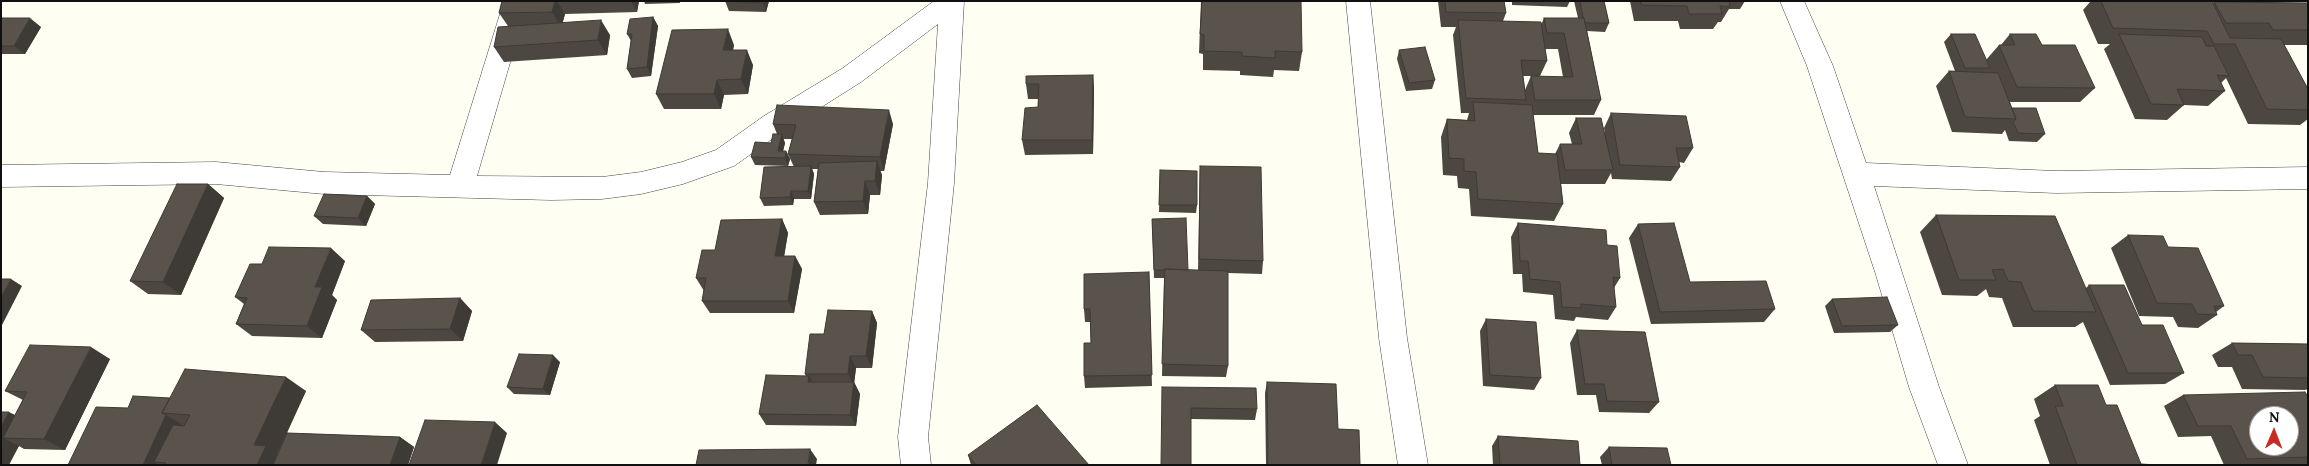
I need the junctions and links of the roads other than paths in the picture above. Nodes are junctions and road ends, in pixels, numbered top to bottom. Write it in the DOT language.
graph roads {
  1 [pos="516,1"];
  2 [pos="952,1"];
  3 [pos="1358,1"];
  4 [pos="1792,1"];
  5 [pos="1857,174"];
  6 [pos="1,176"];
  7 [pos="2308,178"];
  8 [pos="460,188"];
  9 [pos="916,465"];
  10 [pos="1412,465"];
  11 [pos="1953,465"];
  1 -- 8 [label="street"];
  2 -- 8 [label="street"];
  2 -- 9 [label="street"];
  3 -- 10 [label="street"];
  4 -- 5 [label="street"];
  5 -- 7 [label="street"];
  5 -- 11 [label="street"];
  6 -- 8 [label="street"];
}
